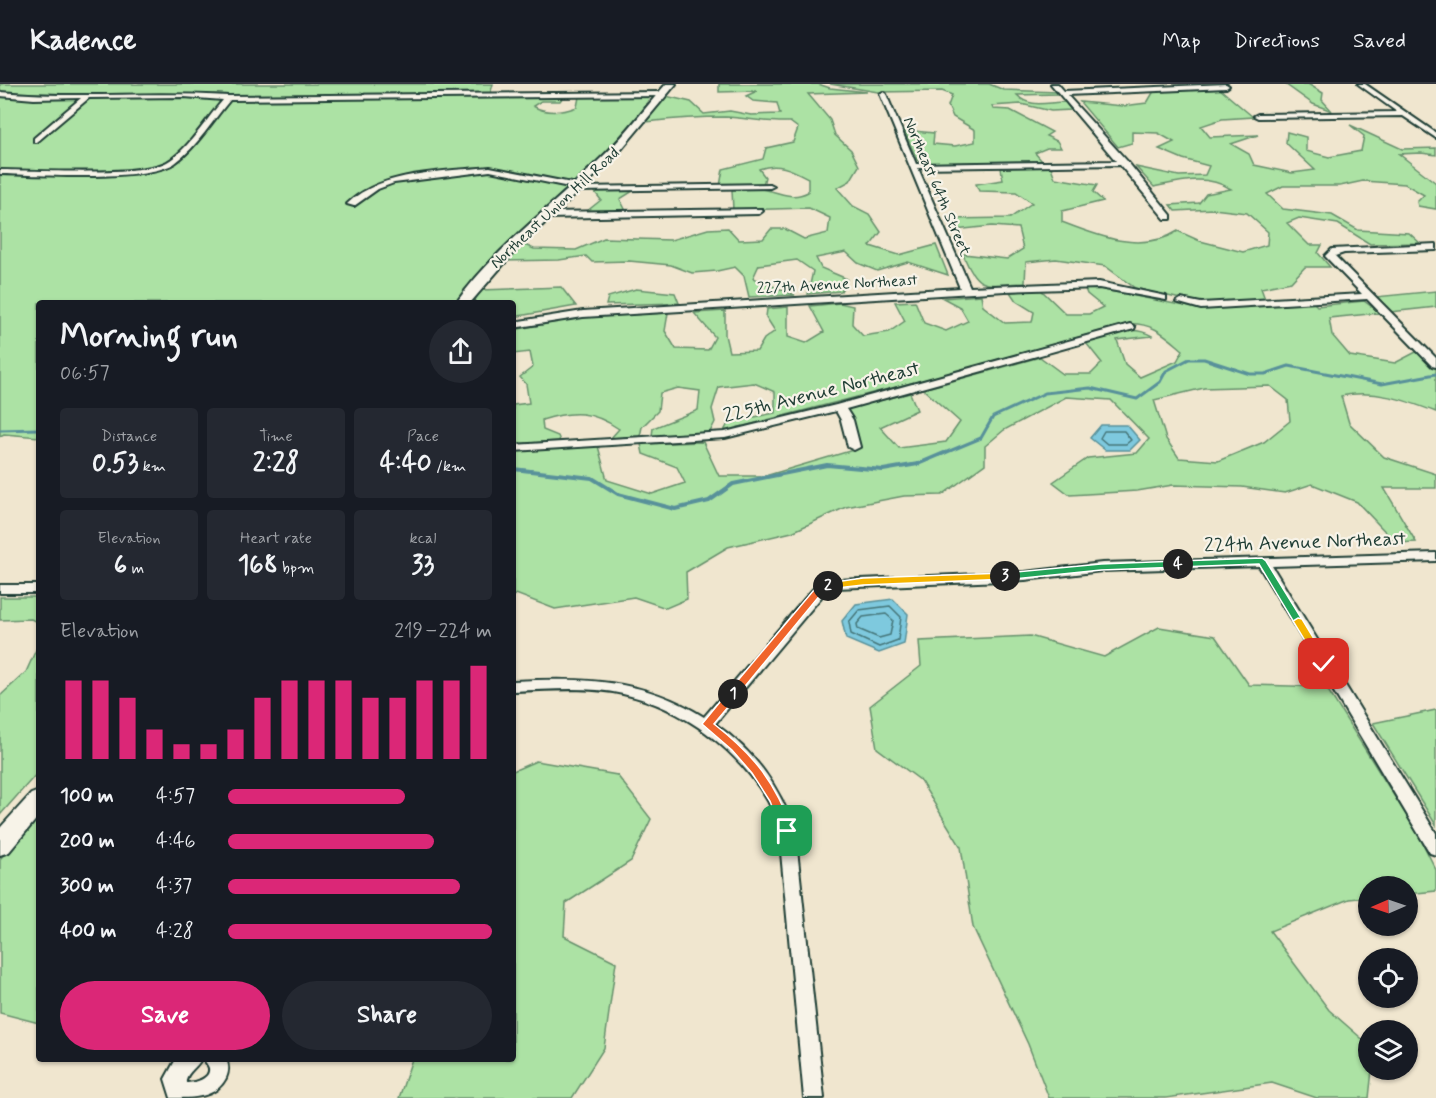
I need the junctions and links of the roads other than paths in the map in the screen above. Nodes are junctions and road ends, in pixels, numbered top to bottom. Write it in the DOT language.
graph roads {
  1 [pos="1054,84"];
  2 [pos="1361,84"];
  3 [pos="352,85"];
  4 [pos="1226,87"];
  5 [pos="667,89"];
  6 [pos="1061,93"];
  7 [pos="0,94"];
  8 [pos="883,94"];
  9 [pos="345,95"];
  10 [pos="88,96"];
  11 [pos="228,98"];
  12 [pos="1404,114"];
  13 [pos="1269,124"];
  14 [pos="1436,136"];
  15 [pos="37,140"];
  16 [pos="1124,163"];
  17 [pos="913,166"];
  18 [pos="0,172"];
  19 [pos="10,172"];
  20 [pos="0,181"];
  21 [pos="577,186"];
  22 [pos="770,186"];
  23 [pos="351,204"];
  24 [pos="759,212"];
  25 [pos="546,215"];
  26 [pos="1168,217"];
  27 [pos="1436,247"];
  28 [pos="966,290"];
  29 [pos="1370,296"];
  30 [pos="1163,298"];
  31 [pos="464,300"];
  32 [pos="1181,302"];
  33 [pos="516,325"];
  34 [pos="1130,327"];
  35 [pos="1433,361"];
  36 [pos="839,407"];
  37 [pos="854,447"];
  38 [pos="516,448"];
  39 [pos="1436,557"];
  40 [pos="1262,561"];
  41 [pos="0,589"];
  42 [pos="36,589"];
  43 [pos="516,686"];
  44 [pos="708,724"];
  45 [pos="36,803"];
  46 [pos="0,845"];
  47 [pos="1436,848"];
  48 [pos="187,1062"];
  49 [pos="216,1062"];
  50 [pos="190,1097"];
  51 [pos="814,1098"];
  1 -- 6 [label="street"];
  2 -- 12 [label="street"];
  3 -- 9 [label="street"];
  4 -- 6 [label="street"];
  5 -- 9 [label="street"];
  5 -- 21 [label="street, Northeast Union Hill Road"];
  6 -- 16 [label="street"];
  7 -- 10 [label="street"];
  8 -- 17 [label="street, Northeast 64th Street"];
  9 -- 11 [label="street"];
  10 -- 11 [label="street"];
  10 -- 15 [label="street"];
  11 -- 19 [label="street"];
  12 -- 13 [label="street"];
  12 -- 14 [label="street"];
  16 -- 17 [label="street"];
  16 -- 26 [label="street"];
  17 -- 28 [label="street, Northeast 64th Street"];
  18 -- 19 [label="street"];
  19 -- 20 [label="street"];
  21 -- 22 [label="street"];
  21 -- 23 [label="street"];
  21 -- 25 [label="street, Northeast Union Hill Road"];
  24 -- 25 [label="street"];
  25 -- 31 [label="street, Northeast Union Hill Road"];
  27 -- 29 [label="street"];
  28 -- 30 [label="street, 227th Avenue Northeast"];
  28 -- 33 [label="street, 227th Avenue Northeast"];
  29 -- 32 [label="street"];
  29 -- 35 [label="street"];
  34 -- 36 [label="street, 225th Avenue Northeast"];
  36 -- 37 [label="street"];
  36 -- 38 [label="street, 225th Avenue Northeast"];
  39 -- 40 [label="street, 224th Avenue Northeast"];
  40 -- 44 [label="street, 224th Avenue Northeast"];
  40 -- 47 [label="street"];
  41 -- 42 [label="street"];
  43 -- 44 [label="street"];
  44 -- 51 [label="street"];
  45 -- 46 [label="street"];
  48 -- 50 [label="street"];
  49 -- 50 [label="street"];
}
